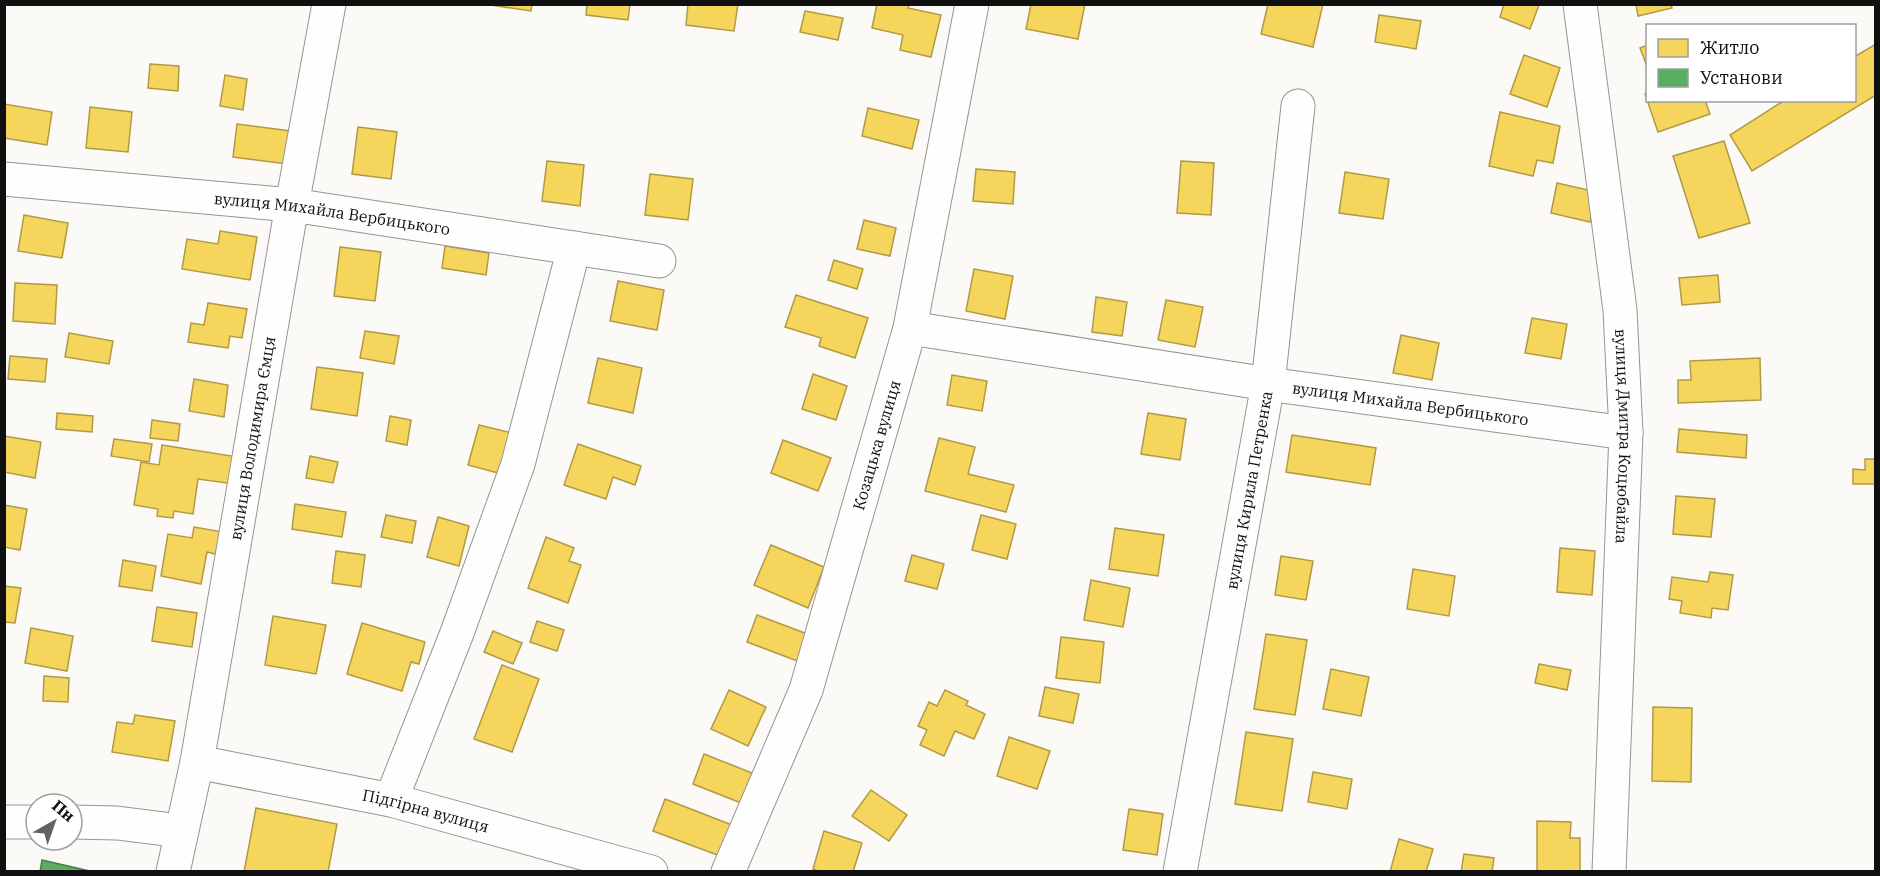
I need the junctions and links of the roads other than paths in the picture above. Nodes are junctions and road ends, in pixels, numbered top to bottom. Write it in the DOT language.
graph roads {
  1 [pos="329,4"];
  2 [pos="972,4"];
  3 [pos="1580,4"];
  4 [pos="1298,106"];
  5 [pos="4,179"];
  6 [pos="292,205"];
  7 [pos="574,248"];
  8 [pos="659,261"];
  9 [pos="910,328"];
  10 [pos="1268,384"];
  11 [pos="1626,433"];
  12 [pos="197,762"];
  13 [pos="391,800"];
  14 [pos="4,822"];
  15 [pos="24,822"];
  16 [pos="84,822"];
  17 [pos="181,831"];
  18 [pos="173,872"];
  19 [pos="651,872"];
  20 [pos="728,872"];
  21 [pos="1180,872"];
  22 [pos="1609,872"];
  1 -- 6 [label="street, вулиця Володимира Ємця"];
  2 -- 9 [label="street, Козацька вулиця"];
  3 -- 11 [label="street, вулиця Дмитра Коцюбайла"];
  4 -- 10 [label="street, вулиця Кирила Петренка"];
  5 -- 6 [label="street, вулиця Михайла Вербицького"];
  6 -- 7 [label="street, вулиця Михайла Вербицького"];
  6 -- 12 [label="street, вулиця Володимира Ємця"];
  7 -- 8 [label="street, вулиця Михайла Вербицького"];
  7 -- 13 [label="street"];
  9 -- 10 [label="street, вулиця Михайла Вербицького"];
  9 -- 20 [label="street, Козацька вулиця"];
  10 -- 11 [label="street, вулиця Михайла Вербицького"];
  10 -- 21 [label="street, вулиця Кирила Петренка"];
  11 -- 22 [label="street, вулиця Дмитра Коцюбайла"];
  12 -- 13 [label="street, Підгірна вулиця"];
  12 -- 17 [label="street, вулиця Володимира Ємця"];
  13 -- 19 [label="street, Підгірна вулиця"];
  14 -- 15 [label="street"];
  16 -- 17 [label="street"];
  17 -- 18 [label="street, вулиця Володимира Ємця"];
}
